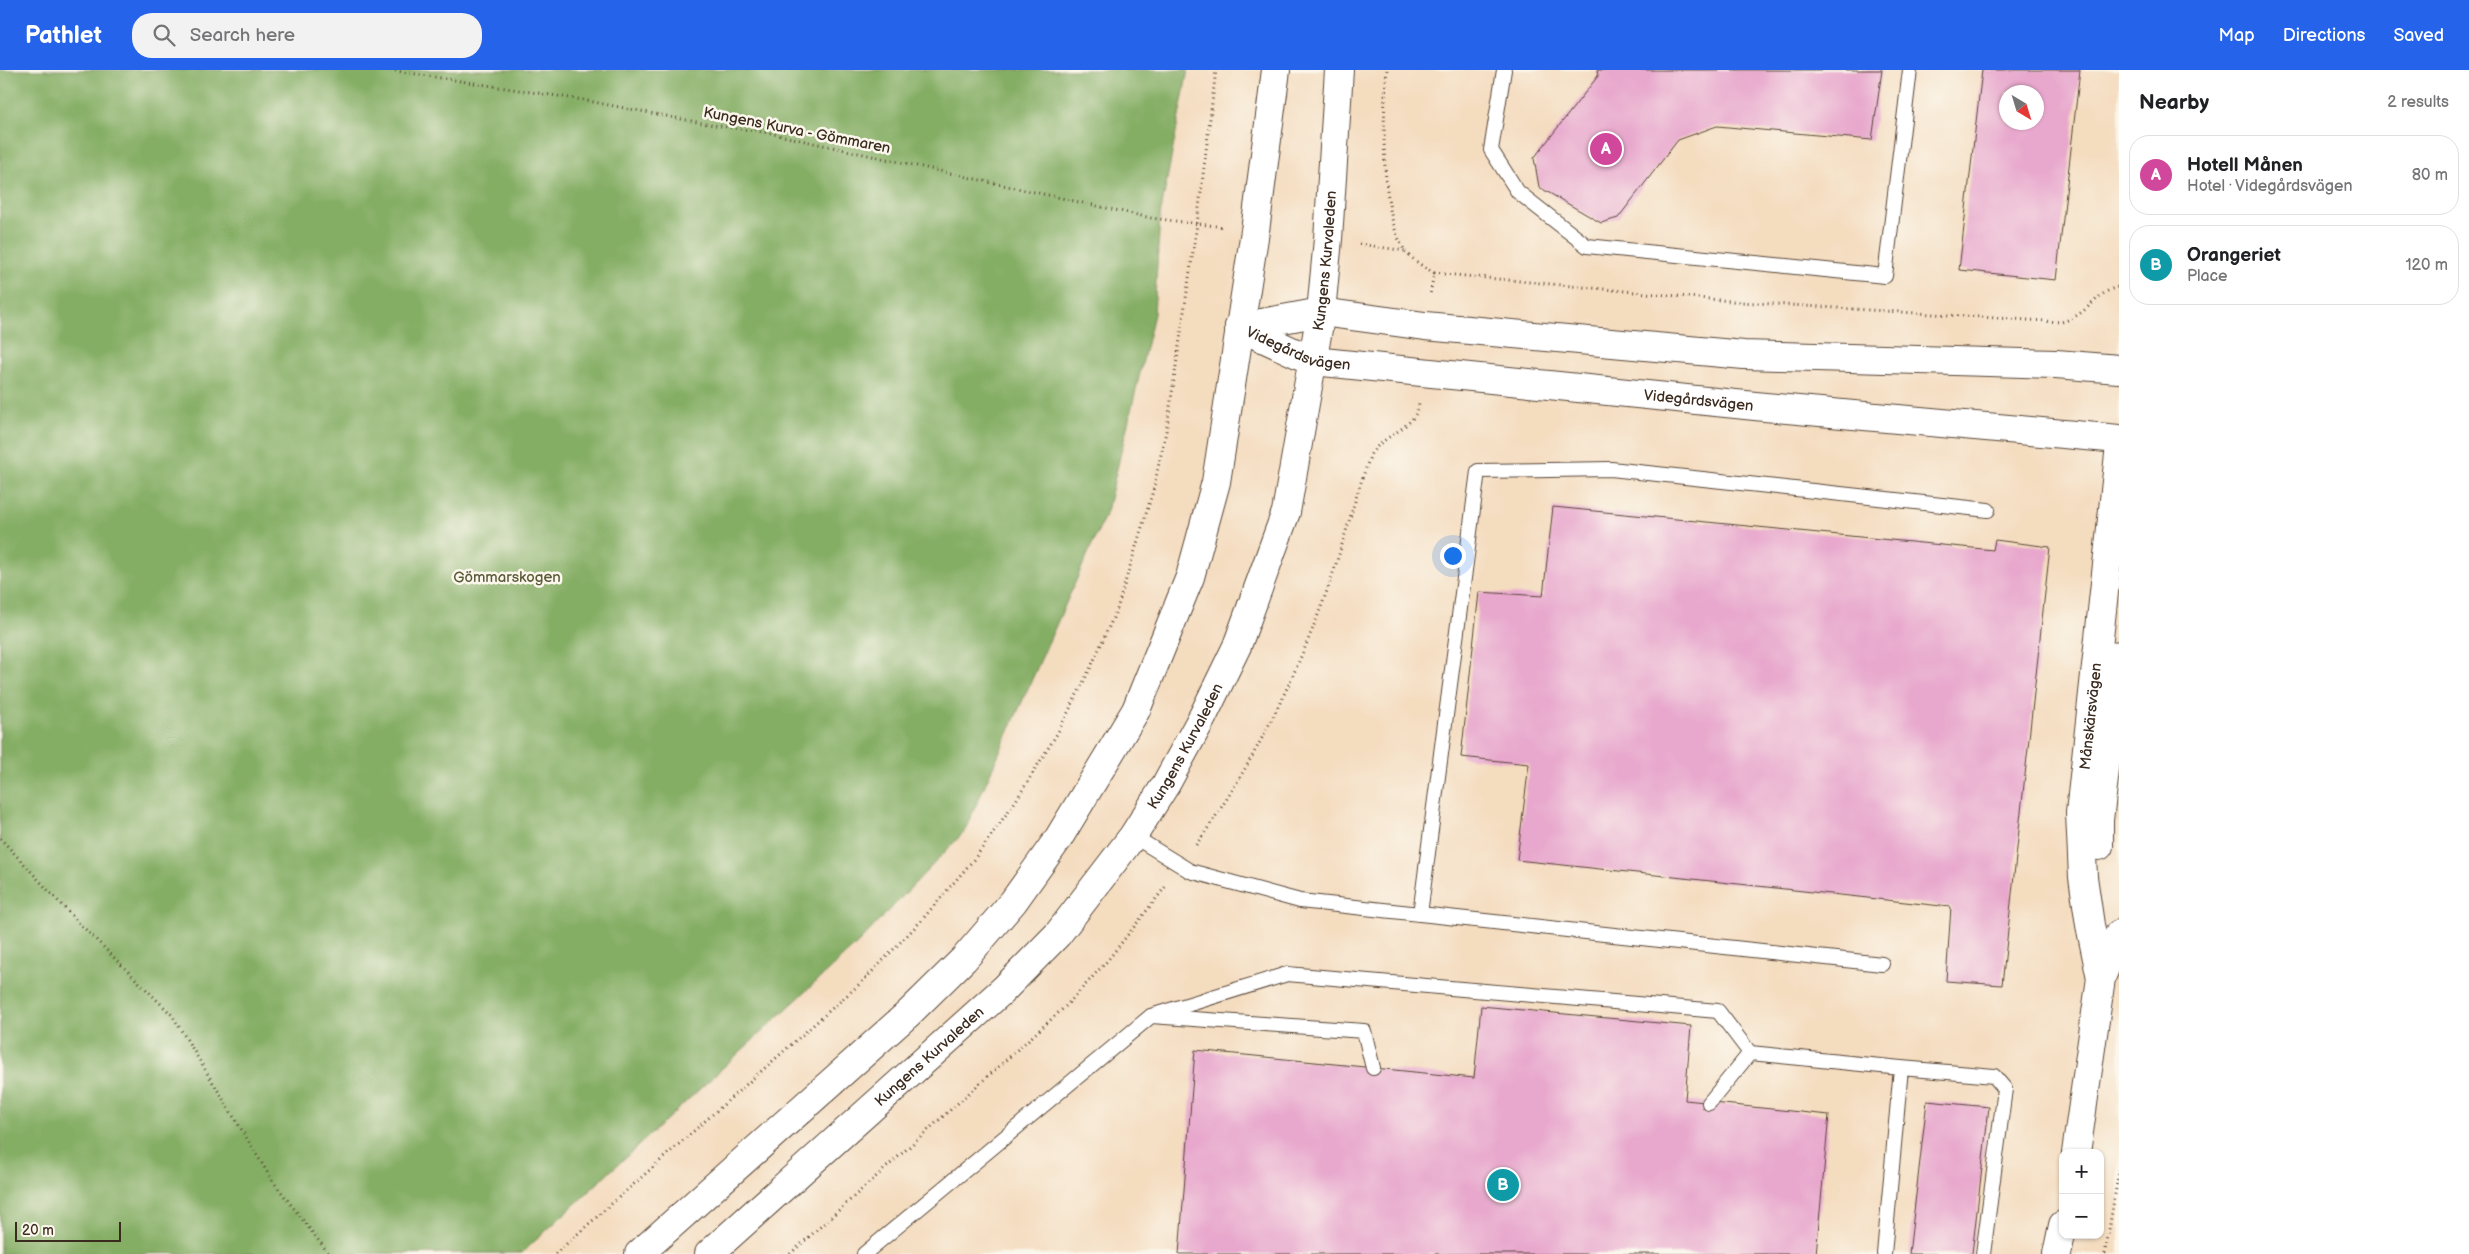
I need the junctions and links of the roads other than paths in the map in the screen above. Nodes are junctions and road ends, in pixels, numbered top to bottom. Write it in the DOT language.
graph roads {
  1 [pos="1276,70"];
  2 [pos="1339,70"];
  3 [pos="1504,70"];
  4 [pos="1910,70"];
  5 [pos="1320,312"];
  6 [pos="1240,327"];
  7 [pos="1313,361"];
  8 [pos="2119,369"];
  9 [pos="2119,439"];
  10 [pos="2119,454"];
  11 [pos="1988,510"];
  12 [pos="2119,655"];
  13 [pos="1133,836"];
  14 [pos="1420,914"];
  15 [pos="2119,934"];
  16 [pos="1882,964"];
  17 [pos="2101,978"];
  18 [pos="1151,1016"];
  19 [pos="1750,1053"];
  20 [pos="1373,1068"];
  21 [pos="1901,1068"];
  22 [pos="1709,1102"];
  23 [pos="2077,1149"];
  24 [pos="2060,1239"];
  25 [pos="639,1254"];
  26 [pos="708,1254"];
  27 [pos="864,1254"];
  28 [pos="1884,1254"];
  29 [pos="1983,1254"];
  30 [pos="2057,1254"];
  1 -- 6 [label="street"];
  2 -- 5 [label="street, Kungens Kurvaleden"];
  3 -- 4 [label="lane"];
  5 -- 6 [label="street, Videgårdsvägen"];
  5 -- 7 [label="street, Kungens Kurvaleden"];
  5 -- 8 [label="street, Videgårdsvägen"];
  6 -- 7 [label="street, Videgårdsvägen"];
  6 -- 25 [label="street"];
  7 -- 9 [label="street, Videgårdsvägen"];
  7 -- 13 [label="street, Kungens Kurvaleden"];
  10 -- 17 [label="street, Månskärsvägen"];
  11 -- 14 [label="lane"];
  12 -- 17 [label="street, Månskärsvägen"];
  13 -- 14 [label="lane"];
  13 -- 26 [label="street, Kungens Kurvaleden"];
  14 -- 16 [label="lane"];
  15 -- 17 [label="street, Månskärsvägen"];
  17 -- 23 [label="street, Månskärsvägen"];
  18 -- 19 [label="lane"];
  18 -- 20 [label="lane"];
  18 -- 27 [label="lane"];
  19 -- 21 [label="lane"];
  19 -- 22 [label="lane"];
  21 -- 28 [label="lane"];
  21 -- 29 [label="lane"];
  24 -- 30 [label="street"];
}
